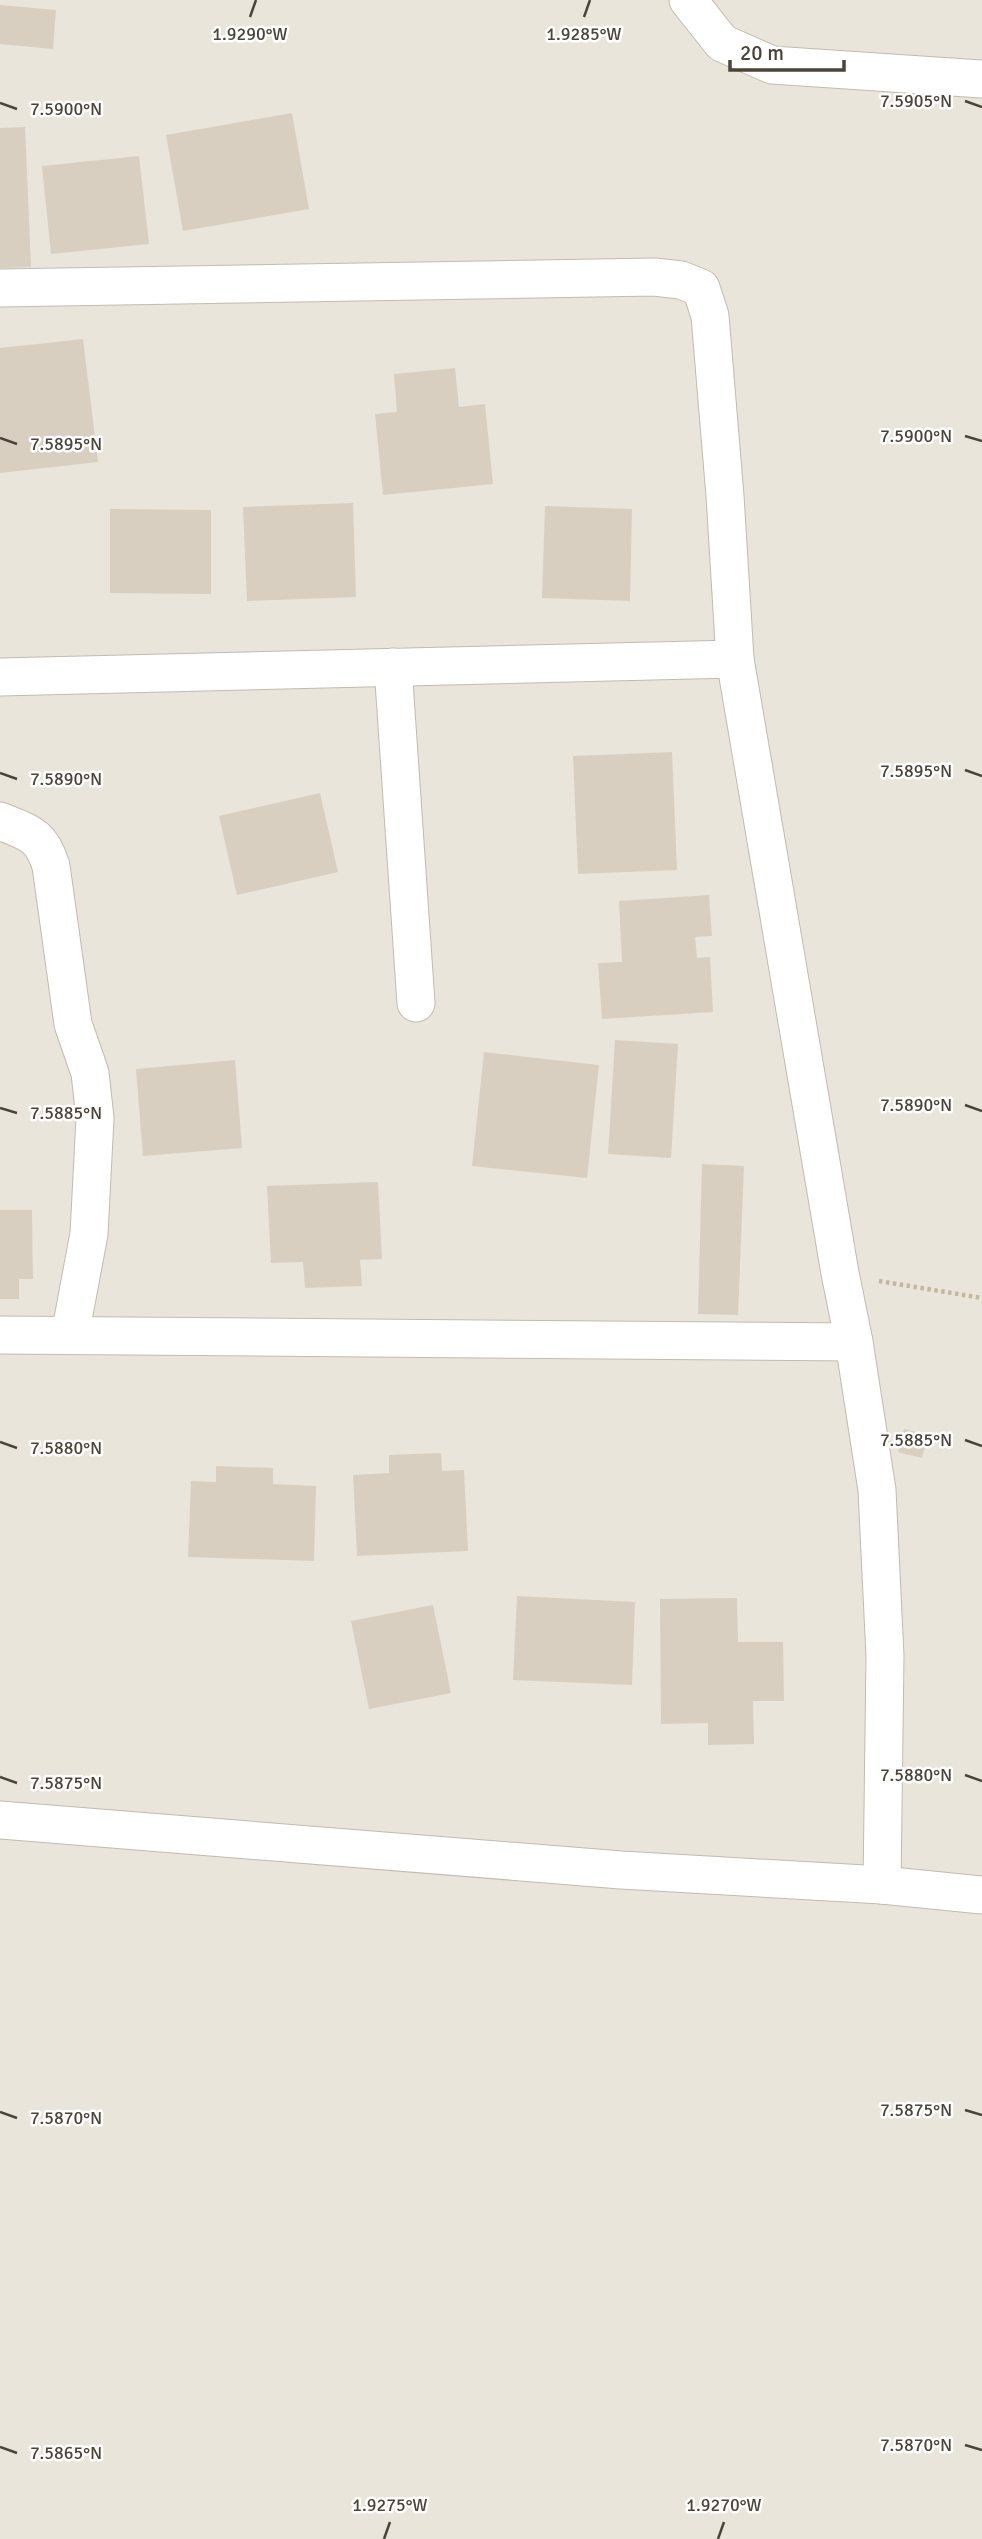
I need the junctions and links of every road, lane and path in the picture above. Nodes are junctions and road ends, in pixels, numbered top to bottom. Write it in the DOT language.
graph roads {
  1 [pos="688,0"];
  2 [pos="982,79"];
  3 [pos="0,288"];
  4 [pos="735,659"];
  5 [pos="393,667"];
  6 [pos="0,677"];
  7 [pos="0,821"];
  8 [pos="416,1003"];
  9 [pos="840,1273"];
  10 [pos="982,1298"];
  11 [pos="0,1335"];
  12 [pos="70,1335"];
  13 [pos="854,1342"];
  14 [pos="0,1820"];
  15 [pos="882,1885"];
  16 [pos="982,1895"];
  1 -- 2 [label="street"];
  3 -- 4 [label="street"];
  4 -- 5 [label="street"];
  4 -- 9 [label="street"];
  5 -- 6 [label="street"];
  5 -- 8 [label="street"];
  7 -- 12 [label="street"];
  9 -- 10 [label="path"];
  9 -- 13 [label="street"];
  11 -- 12 [label="street"];
  12 -- 13 [label="street"];
  13 -- 15 [label="street"];
  14 -- 15 [label="street"];
  15 -- 16 [label="street"];
}
